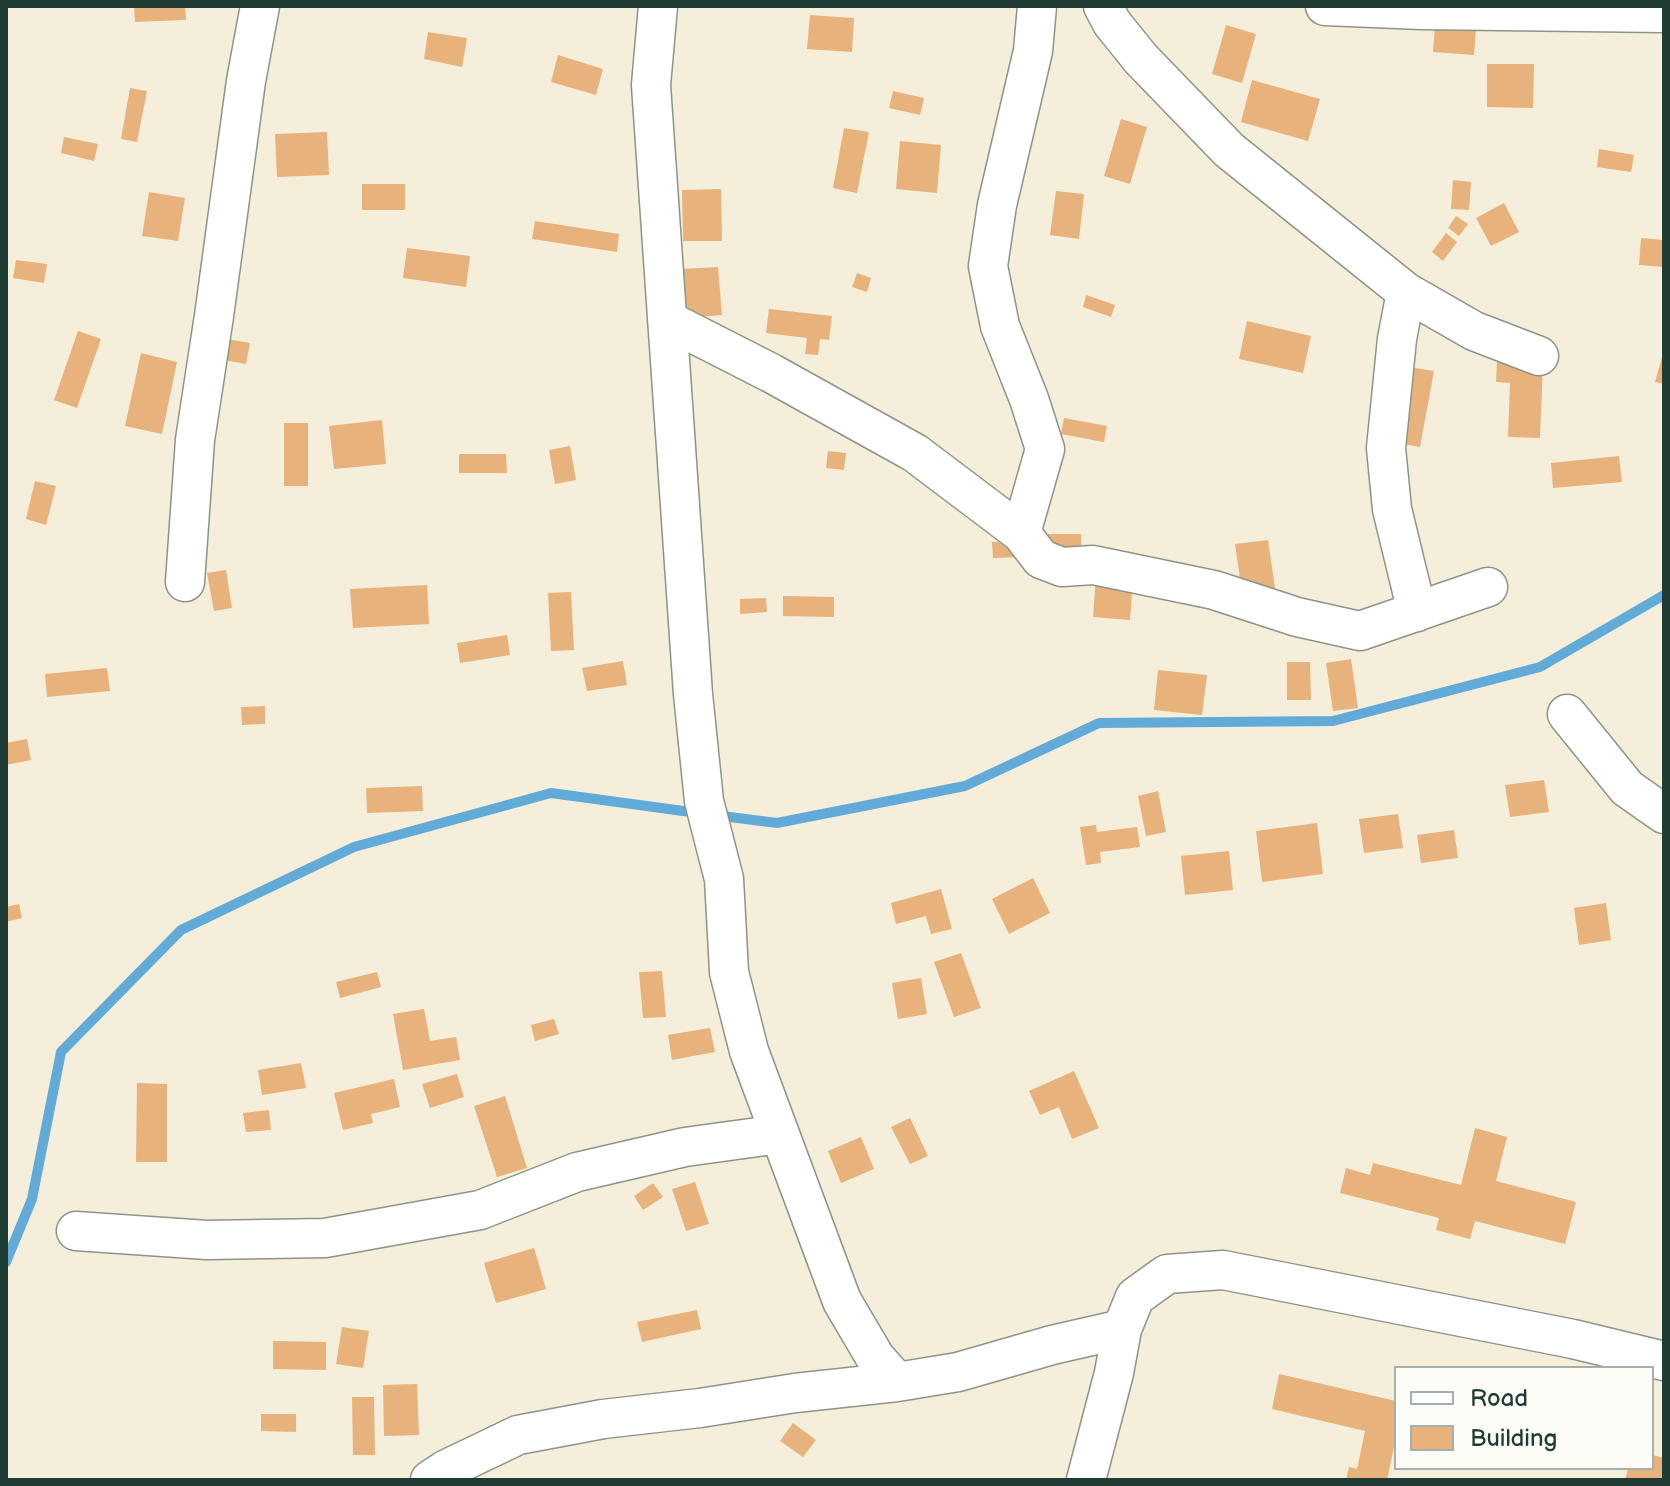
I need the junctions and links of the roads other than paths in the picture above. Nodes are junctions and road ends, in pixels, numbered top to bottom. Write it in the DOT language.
graph roads {
  1 [pos="260,6"];
  2 [pos="658,6"];
  3 [pos="1037,6"];
  4 [pos="1103,6"];
  5 [pos="1325,6"];
  6 [pos="1664,13"];
  7 [pos="1406,292"];
  8 [pos="667,320"];
  9 [pos="1539,356"];
  10 [pos="1021,533"];
  11 [pos="185,582"];
  12 [pos="1488,587"];
  13 [pos="1417,612"];
  14 [pos="1567,714"];
  15 [pos="1664,814"];
  16 [pos="780,1134"];
  17 [pos="76,1231"];
  18 [pos="1122,1329"];
  19 [pos="1664,1361"];
  20 [pos="897,1382"];
  21 [pos="430,1480"];
  22 [pos="1086,1480"];
  1 -- 11 [label="street"];
  2 -- 8 [label="street"];
  3 -- 10 [label="street"];
  4 -- 7 [label="street"];
  5 -- 6 [label="street"];
  7 -- 9 [label="street"];
  7 -- 13 [label="street"];
  8 -- 10 [label="street"];
  8 -- 16 [label="street"];
  10 -- 13 [label="street"];
  12 -- 13 [label="street"];
  14 -- 15 [label="street"];
  16 -- 17 [label="street"];
  16 -- 20 [label="street"];
  18 -- 19 [label="street"];
  18 -- 20 [label="street"];
  18 -- 22 [label="street"];
  20 -- 21 [label="street"];
}
